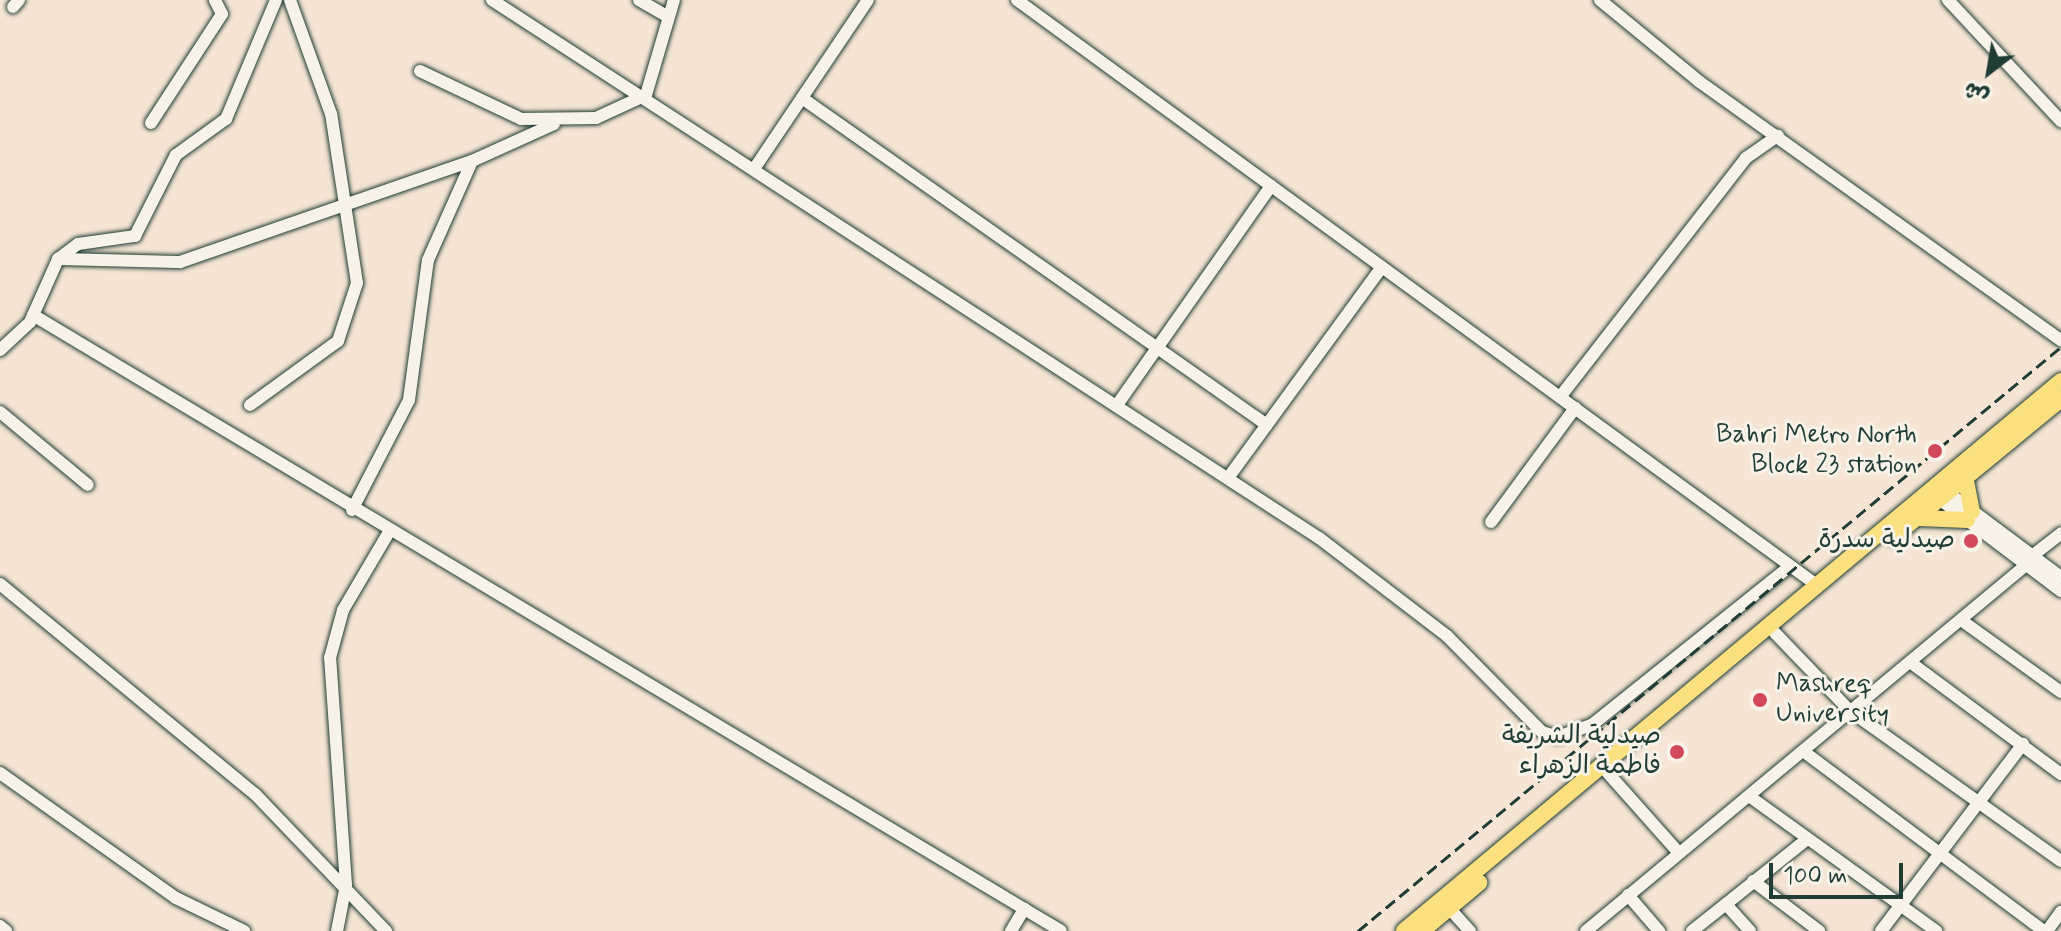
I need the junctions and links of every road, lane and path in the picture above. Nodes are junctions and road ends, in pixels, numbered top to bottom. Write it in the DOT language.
graph roads {
  1 [pos="215,0"];
  2 [pos="276,0"];
  3 [pos="290,0"];
  4 [pos="639,0"];
  5 [pos="674,0"];
  6 [pos="868,0"];
  7 [pos="1017,0"];
  8 [pos="1600,0"];
  9 [pos="1948,0"];
  10 [pos="498,2"];
  11 [pos="667,16"];
  12 [pos="420,71"];
  13 [pos="646,95"];
  14 [pos="802,98"];
  15 [pos="2061,121"];
  16 [pos="151,123"];
  17 [pos="554,124"];
  18 [pos="1778,136"];
  19 [pos="472,161"];
  20 [pos="756,166"];
  21 [pos="1271,186"];
  22 [pos="343,205"];
  23 [pos="58,259"];
  24 [pos="1382,267"];
  25 [pos="33,315"];
  26 [pos="2061,340"];
  27 [pos="1157,348"];
  28 [pos="0,350"];
  29 [pos="2061,381"];
  30 [pos="1560,397"];
  31 [pos="2061,399"];
  32 [pos="250,405"];
  33 [pos="1117,405"];
  34 [pos="1575,408"];
  35 [pos="0,412"];
  36 [pos="1267,425"];
  37 [pos="1228,478"];
  38 [pos="1966,481"];
  39 [pos="88,485"];
  40 [pos="1946,498"];
  41 [pos="352,510"];
  42 [pos="1970,516"];
  43 [pos="1919,518"];
  44 [pos="1491,522"];
  45 [pos="389,532"];
  46 [pos="2061,533"];
  47 [pos="2029,561"];
  48 [pos="1788,568"];
  49 [pos="2061,577"];
  50 [pos="0,584"];
  51 [pos="1818,586"];
  52 [pos="2061,591"];
  53 [pos="1961,620"];
  54 [pos="1775,633"];
  55 [pos="1910,662"];
  56 [pos="2061,692"];
  57 [pos="1849,710"];
  58 [pos="2023,744"];
  59 [pos="1803,751"];
  60 [pos="1607,772"];
  61 [pos="2060,772"];
  62 [pos="0,773"];
  63 [pos="1749,796"];
  64 [pos="1981,801"];
  65 [pos="1807,839"];
  66 [pos="1939,852"];
  67 [pos="1679,853"];
  68 [pos="2061,861"];
  69 [pos="1753,881"];
  70 [pos="346,885"];
  71 [pos="1628,895"];
  72 [pos="1900,903"];
  73 [pos="1726,904"];
  74 [pos="1024,909"];
  75 [pos="1450,909"];
  76 [pos="2061,912"];
  77 [pos="0,926"];
  78 [pos="6,931"];
  79 [pos="244,931"];
  80 [pos="337,931"];
  81 [pos="386,931"];
  82 [pos="1011,931"];
  83 [pos="1061,931"];
  84 [pos="1404,931"];
  85 [pos="1422,931"];
  86 [pos="1470,931"];
  87 [pos="1586,931"];
  88 [pos="1659,931"];
  89 [pos="1692,931"];
  90 [pos="1750,931"];
  91 [pos="1819,931"];
  92 [pos="1881,931"];
  93 [pos="1936,931"];
  94 [pos="2046,931"];
  1 -- 16 [label="street"];
  2 -- 23 [label="street"];
  3 -- 22 [label="street"];
  4 -- 11 [label="street"];
  5 -- 11 [label="street"];
  6 -- 14 [label="street"];
  7 -- 21 [label="street"];
  8 -- 18 [label="street"];
  9 -- 15 [label="street"];
  10 -- 13 [label="street"];
  11 -- 13 [label="street"];
  12 -- 17 [label="street"];
  13 -- 17 [label="street"];
  13 -- 20 [label="street"];
  14 -- 20 [label="street"];
  14 -- 27 [label="street"];
  17 -- 19 [label="street"];
  18 -- 26 [label="street"];
  18 -- 30 [label="street"];
  19 -- 22 [label="street"];
  19 -- 41 [label="street"];
  20 -- 33 [label="street"];
  21 -- 24 [label="street"];
  21 -- 27 [label="street"];
  22 -- 23 [label="street"];
  22 -- 32 [label="street"];
  23 -- 25 [label="street"];
  24 -- 30 [label="street"];
  24 -- 36 [label="street"];
  25 -- 28 [label="street"];
  25 -- 41 [label="street"];
  27 -- 33 [label="street"];
  27 -- 36 [label="street"];
  29 -- 51 [label="main road"];
  30 -- 34 [label="street"];
  31 -- 38 [label="main road"];
  33 -- 37 [label="street"];
  34 -- 44 [label="street"];
  34 -- 48 [label="street"];
  35 -- 39 [label="street"];
  36 -- 37 [label="street"];
  37 -- 48 [label="street"];
  38 -- 40 [label="main road"];
  38 -- 42 [label="main road"];
  40 -- 42 [label="street"];
  40 -- 43 [label="main road"];
  41 -- 45 [label="street"];
  42 -- 43 [label="main road"];
  42 -- 47 [label="street"];
  43 -- 54 [label="main road"];
  45 -- 70 [label="street"];
  45 -- 74 [label="street"];
  46 -- 47 [label="street"];
  47 -- 49 [label="street"];
  47 -- 52 [label="street"];
  47 -- 53 [label="street"];
  48 -- 51 [label="street"];
  50 -- 70 [label="street"];
  51 -- 84 [label="main road"];
  53 -- 55 [label="street"];
  53 -- 56 [label="street"];
  54 -- 57 [label="street"];
  54 -- 60 [label="main road"];
  55 -- 57 [label="street"];
  55 -- 58 [label="street"];
  57 -- 59 [label="street"];
  57 -- 64 [label="street"];
  58 -- 61 [label="street"];
  58 -- 64 [label="street"];
  59 -- 63 [label="street"];
  59 -- 66 [label="street"];
  60 -- 67 [label="street"];
  60 -- 75 [label="main road"];
  62 -- 79 [label="street"];
  63 -- 65 [label="street"];
  63 -- 67 [label="street"];
  64 -- 66 [label="street"];
  64 -- 68 [label="street"];
  65 -- 69 [label="street"];
  65 -- 72 [label="street"];
  66 -- 72 [label="street"];
  66 -- 94 [label="street"];
  67 -- 71 [label="street"];
  69 -- 73 [label="street"];
  69 -- 91 [label="street"];
  70 -- 80 [label="street"];
  70 -- 81 [label="street"];
  71 -- 87 [label="street"];
  71 -- 88 [label="street"];
  72 -- 92 [label="street"];
  72 -- 93 [label="street"];
  73 -- 89 [label="street"];
  73 -- 90 [label="street"];
  74 -- 82 [label="street"];
  74 -- 83 [label="street"];
  75 -- 85 [label="main road"];
  75 -- 86 [label="street"];
  76 -- 94 [label="street"];
  77 -- 78 [label="street"];
}
